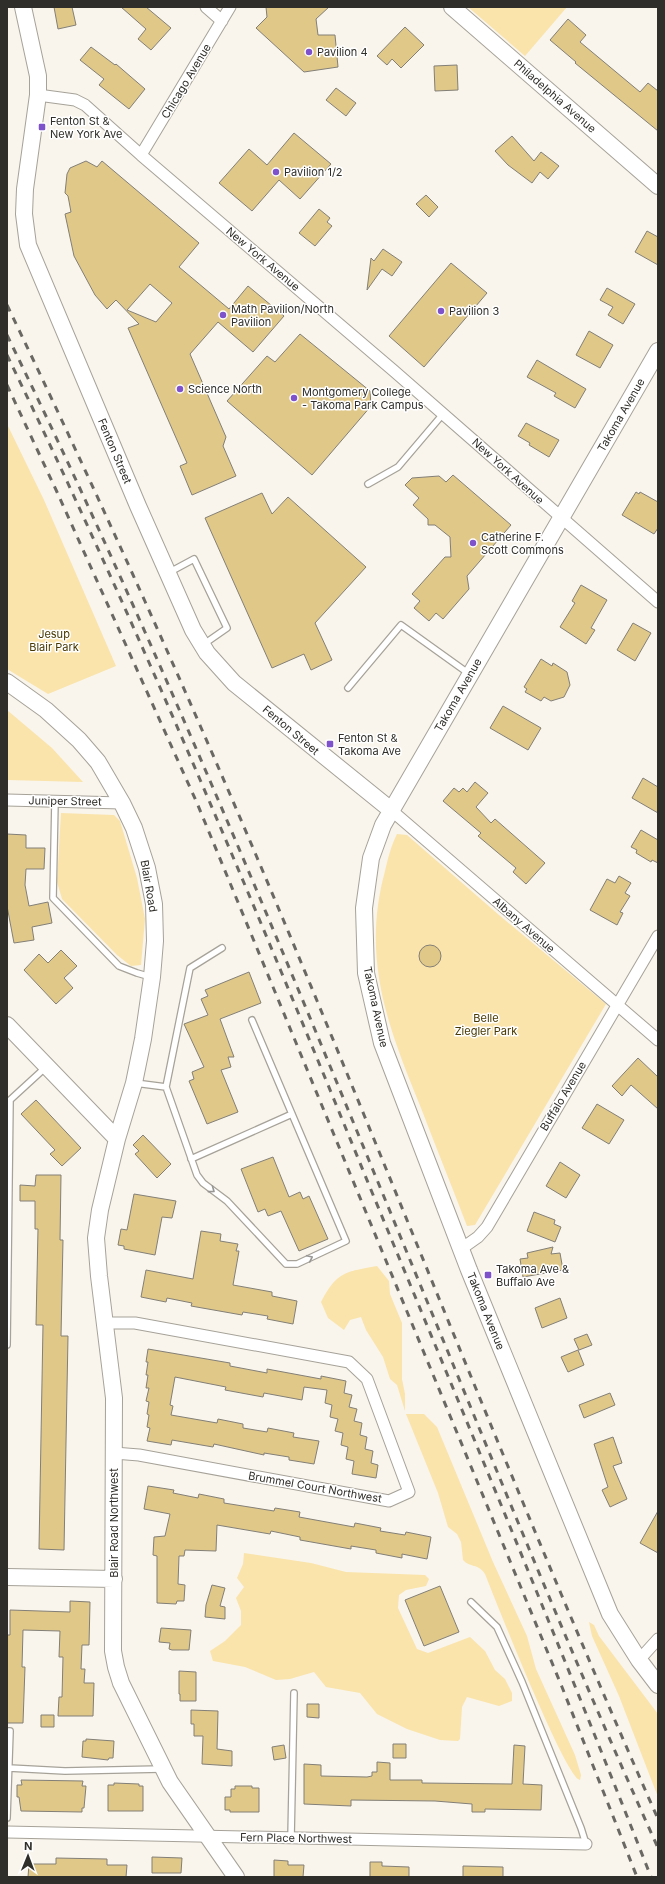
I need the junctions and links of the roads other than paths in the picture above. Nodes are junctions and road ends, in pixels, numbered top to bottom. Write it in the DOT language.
graph roads {
  1 [pos="23,7"];
  2 [pos="206,7"];
  3 [pos="230,7"];
  4 [pos="452,7"];
  5 [pos="222,21"];
  6 [pos="38,95"];
  7 [pos="141,156"];
  8 [pos="658,186"];
  9 [pos="658,351"];
  10 [pos="443,414"];
  11 [pos="368,484"];
  12 [pos="561,518"];
  13 [pos="168,573"];
  14 [pos="658,602"];
  15 [pos="202,645"];
  16 [pos="470,675"];
  17 [pos="7,682"];
  18 [pos="348,688"];
  19 [pos="7,800"];
  20 [pos="55,801"];
  21 [pos="122,803"];
  22 [pos="390,810"];
  23 [pos="658,936"];
  24 [pos="222,948"];
  25 [pos="152,977"];
  26 [pos="617,1005"];
  27 [pos="252,1020"];
  28 [pos="7,1025"];
  29 [pos="658,1040"];
  30 [pos="46,1066"];
  31 [pos="134,1083"];
  32 [pos="166,1088"];
  33 [pos="292,1114"];
  34 [pos="117,1139"];
  35 [pos="191,1159"];
  36 [pos="461,1250"];
  37 [pos="105,1324"];
  38 [pos="7,1345"];
  39 [pos="114,1453"];
  40 [pos="7,1577"];
  41 [pos="114,1579"];
  42 [pos="471,1602"];
  43 [pos="658,1639"];
  44 [pos="639,1660"];
  45 [pos="658,1685"];
  46 [pos="294,1693"];
  47 [pos="7,1731"];
  48 [pos="9,1768"];
  49 [pos="162,1769"];
  50 [pos="7,1818"];
  51 [pos="7,1832"];
  52 [pos="207,1836"];
  53 [pos="291,1838"];
  54 [pos="586,1844"];
  55 [pos="236,1877"];
  1 -- 6 [label="street, Fenton Street"];
  2 -- 5 [label="street"];
  3 -- 5 [label="street, Chicago Avenue"];
  4 -- 8 [label="street, Philadelphia Avenue"];
  5 -- 7 [label="street, Chicago Avenue"];
  6 -- 7 [label="street, New York Avenue"];
  6 -- 13 [label="street, Fenton Street"];
  7 -- 10 [label="street, New York Avenue"];
  9 -- 12 [label="street, Takoma Avenue"];
  10 -- 11 [label="lane"];
  10 -- 12 [label="street, New York Avenue"];
  12 -- 14 [label="street, New York Avenue"];
  12 -- 16 [label="street, Takoma Avenue"];
  13 -- 15 [label="street, Fenton Street"];
  13 -- 15 [label="lane"];
  15 -- 22 [label="street, Fenton Street"];
  16 -- 18 [label="lane"];
  16 -- 22 [label="street, Takoma Avenue"];
  17 -- 21 [label="street, Blair Road"];
  19 -- 20 [label="street, Juniper Street"];
  20 -- 21 [label="street, Juniper Street"];
  20 -- 25 [label="lane"];
  21 -- 25 [label="street, Blair Road"];
  22 -- 26 [label="street, Albany Avenue"];
  22 -- 36 [label="street, Takoma Avenue"];
  23 -- 26 [label="street, Buffalo Avenue"];
  24 -- 32 [label="lane"];
  25 -- 31 [label="street, Blair Road"];
  26 -- 29 [label="street, Albany Avenue"];
  26 -- 36 [label="street, Buffalo Avenue"];
  27 -- 33 [label="lane"];
  28 -- 30 [label="street"];
  30 -- 34 [label="street"];
  30 -- 38 [label="lane"];
  31 -- 32 [label="lane"];
  31 -- 34 [label="street, Blair Road"];
  32 -- 35 [label="lane"];
  33 -- 35 [label="lane"];
  35 -- 33 [label="lane, one-way"];
  34 -- 37 [label="street, Blair Road Northwest"];
  36 -- 44 [label="street, Takoma Avenue"];
  37 -- 39 [label="street, Blair Road Northwest"];
  37 -- 39 [label="street, Brummel Court Northwest"];
  39 -- 41 [label="street, Blair Road Northwest"];
  40 -- 41 [label="street"];
  41 -- 49 [label="street, Blair Road Northwest"];
  42 -- 54 [label="lane"];
  43 -- 44 [label="street"];
  44 -- 45 [label="street, Takoma Avenue"];
  46 -- 53 [label="lane"];
  47 -- 48 [label="lane"];
  48 -- 49 [label="lane"];
  48 -- 50 [label="lane"];
  49 -- 52 [label="street, Blair Road Northwest"];
  51 -- 52 [label="street, Fern Place Northwest"];
  52 -- 53 [label="street, Fern Place Northwest"];
  52 -- 55 [label="street, Blair Road Northwest"];
  53 -- 54 [label="street, Fern Place Northwest"];
}
